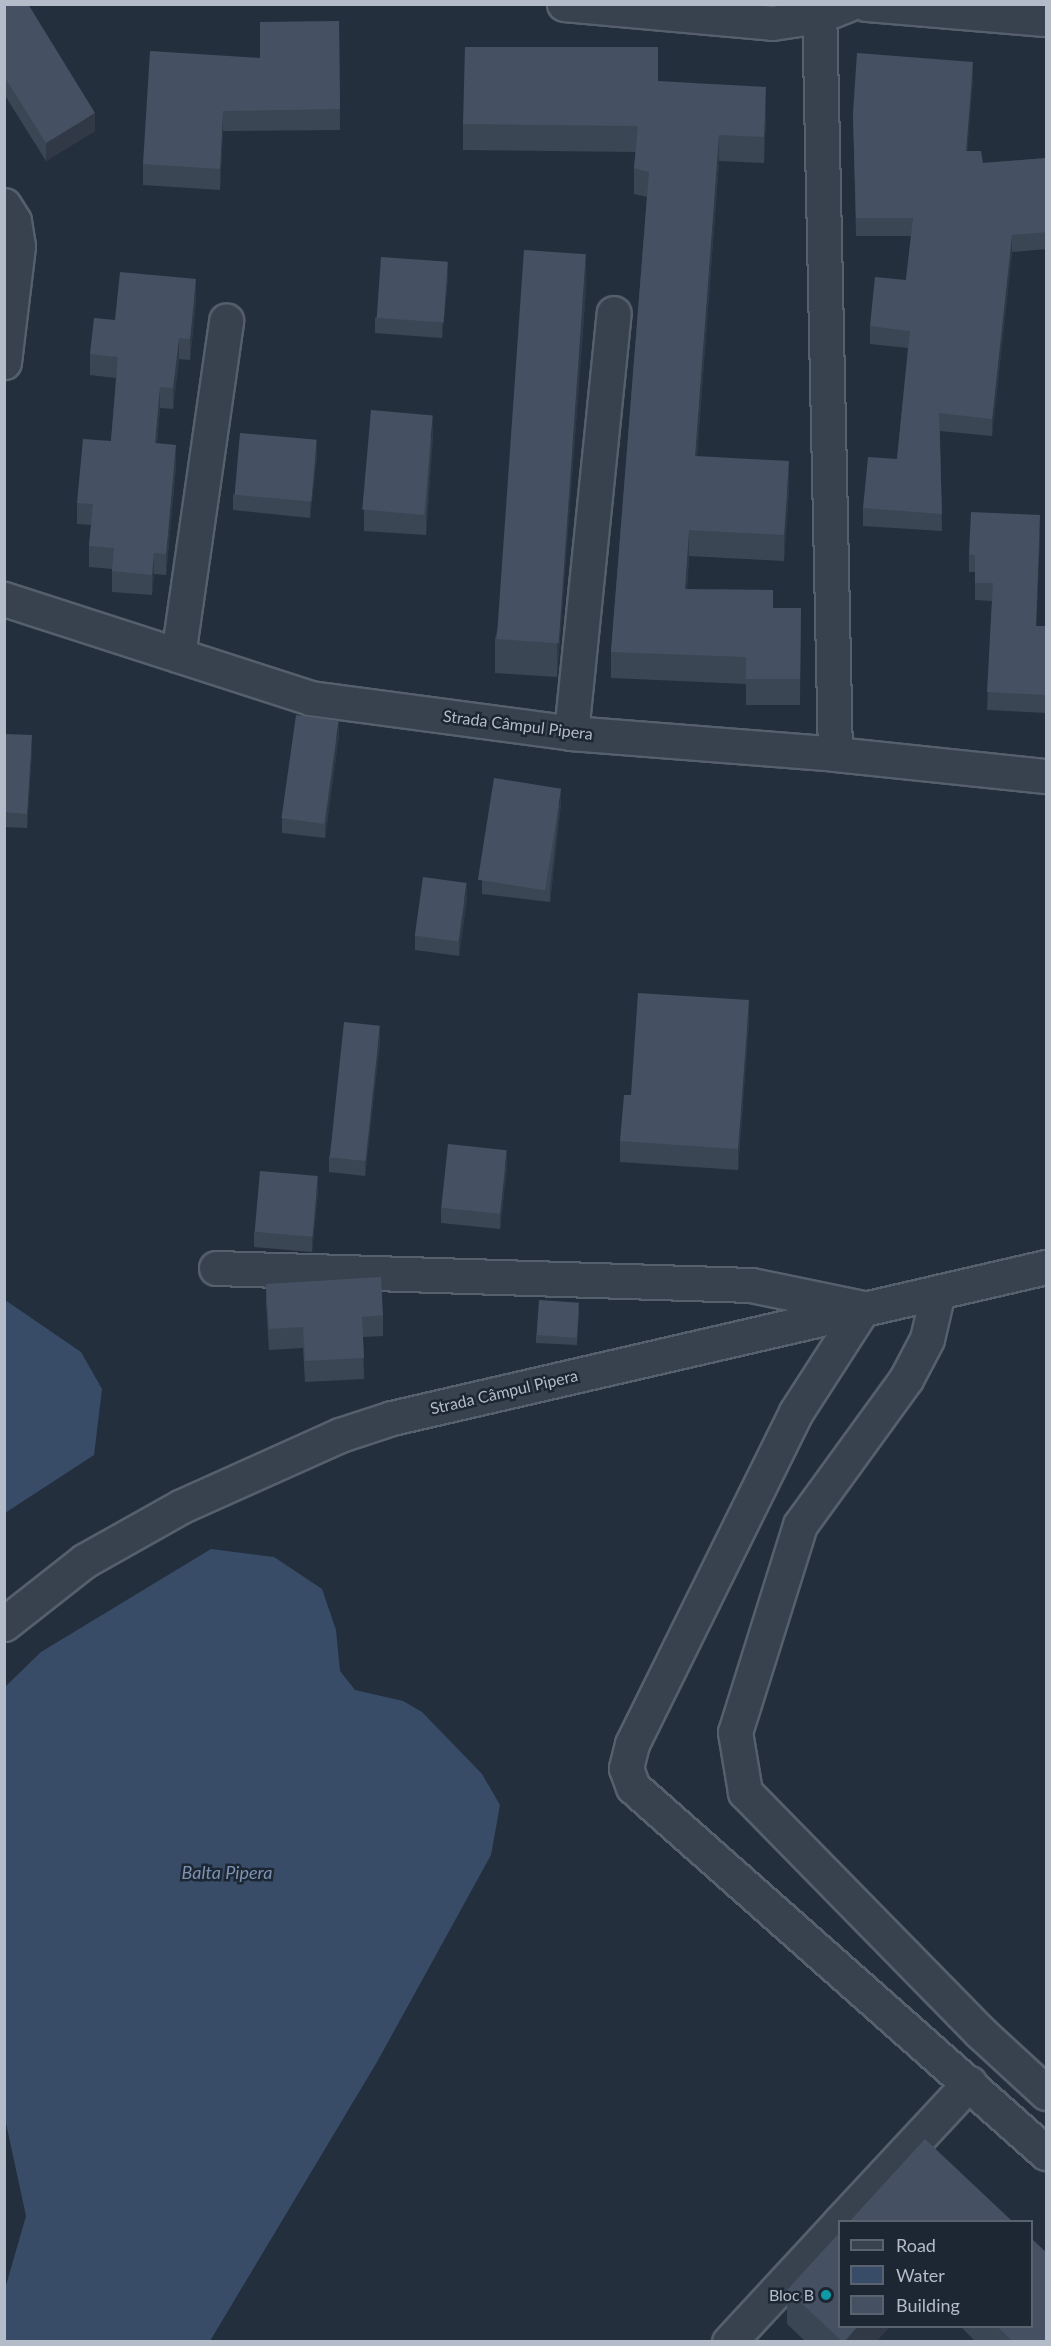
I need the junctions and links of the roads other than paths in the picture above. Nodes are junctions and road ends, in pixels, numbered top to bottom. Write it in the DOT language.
graph roads {
  1 [pos="564,4"];
  2 [pos="866,4"];
  3 [pos="829,8"];
  4 [pos="1047,19"];
  5 [pos="4,205"];
  6 [pos="614,313"];
  7 [pos="226,320"];
  8 [pos="4,363"];
  9 [pos="4,599"];
  10 [pos="178,655"];
  11 [pos="571,733"];
  12 [pos="835,754"];
  13 [pos="1047,776"];
  14 [pos="1047,1267"];
  15 [pos="216,1268"];
  16 [pos="938,1292"];
  17 [pos="863,1308"];
  18 [pos="4,1624"];
  19 [pos="969,2083"];
  20 [pos="1047,2093"];
  21 [pos="1047,2153"];
  22 [pos="842,2220"];
  23 [pos="838,2224"];
  24 [pos="729,2342"];
  1 -- 3 [label="street"];
  2 -- 4 [label="street"];
  3 -- 12 [label="street"];
  5 -- 8 [label="street"];
  6 -- 11 [label="street"];
  7 -- 10 [label="street"];
  9 -- 10 [label="street, Strada Câmpul Pipera"];
  10 -- 11 [label="street, Strada Câmpul Pipera"];
  11 -- 12 [label="street, Strada Câmpul Pipera"];
  12 -- 13 [label="street, Strada Câmpul Pipera"];
  14 -- 16 [label="street, Strada Câmpul Pipera"];
  15 -- 17 [label="street"];
  16 -- 17 [label="street, Strada Câmpul Pipera"];
  16 -- 20 [label="street"];
  17 -- 18 [label="street, Strada Câmpul Pipera"];
  17 -- 19 [label="street"];
  19 -- 21 [label="street"];
  19 -- 22 [label="street"];
  23 -- 24 [label="street"];
}
